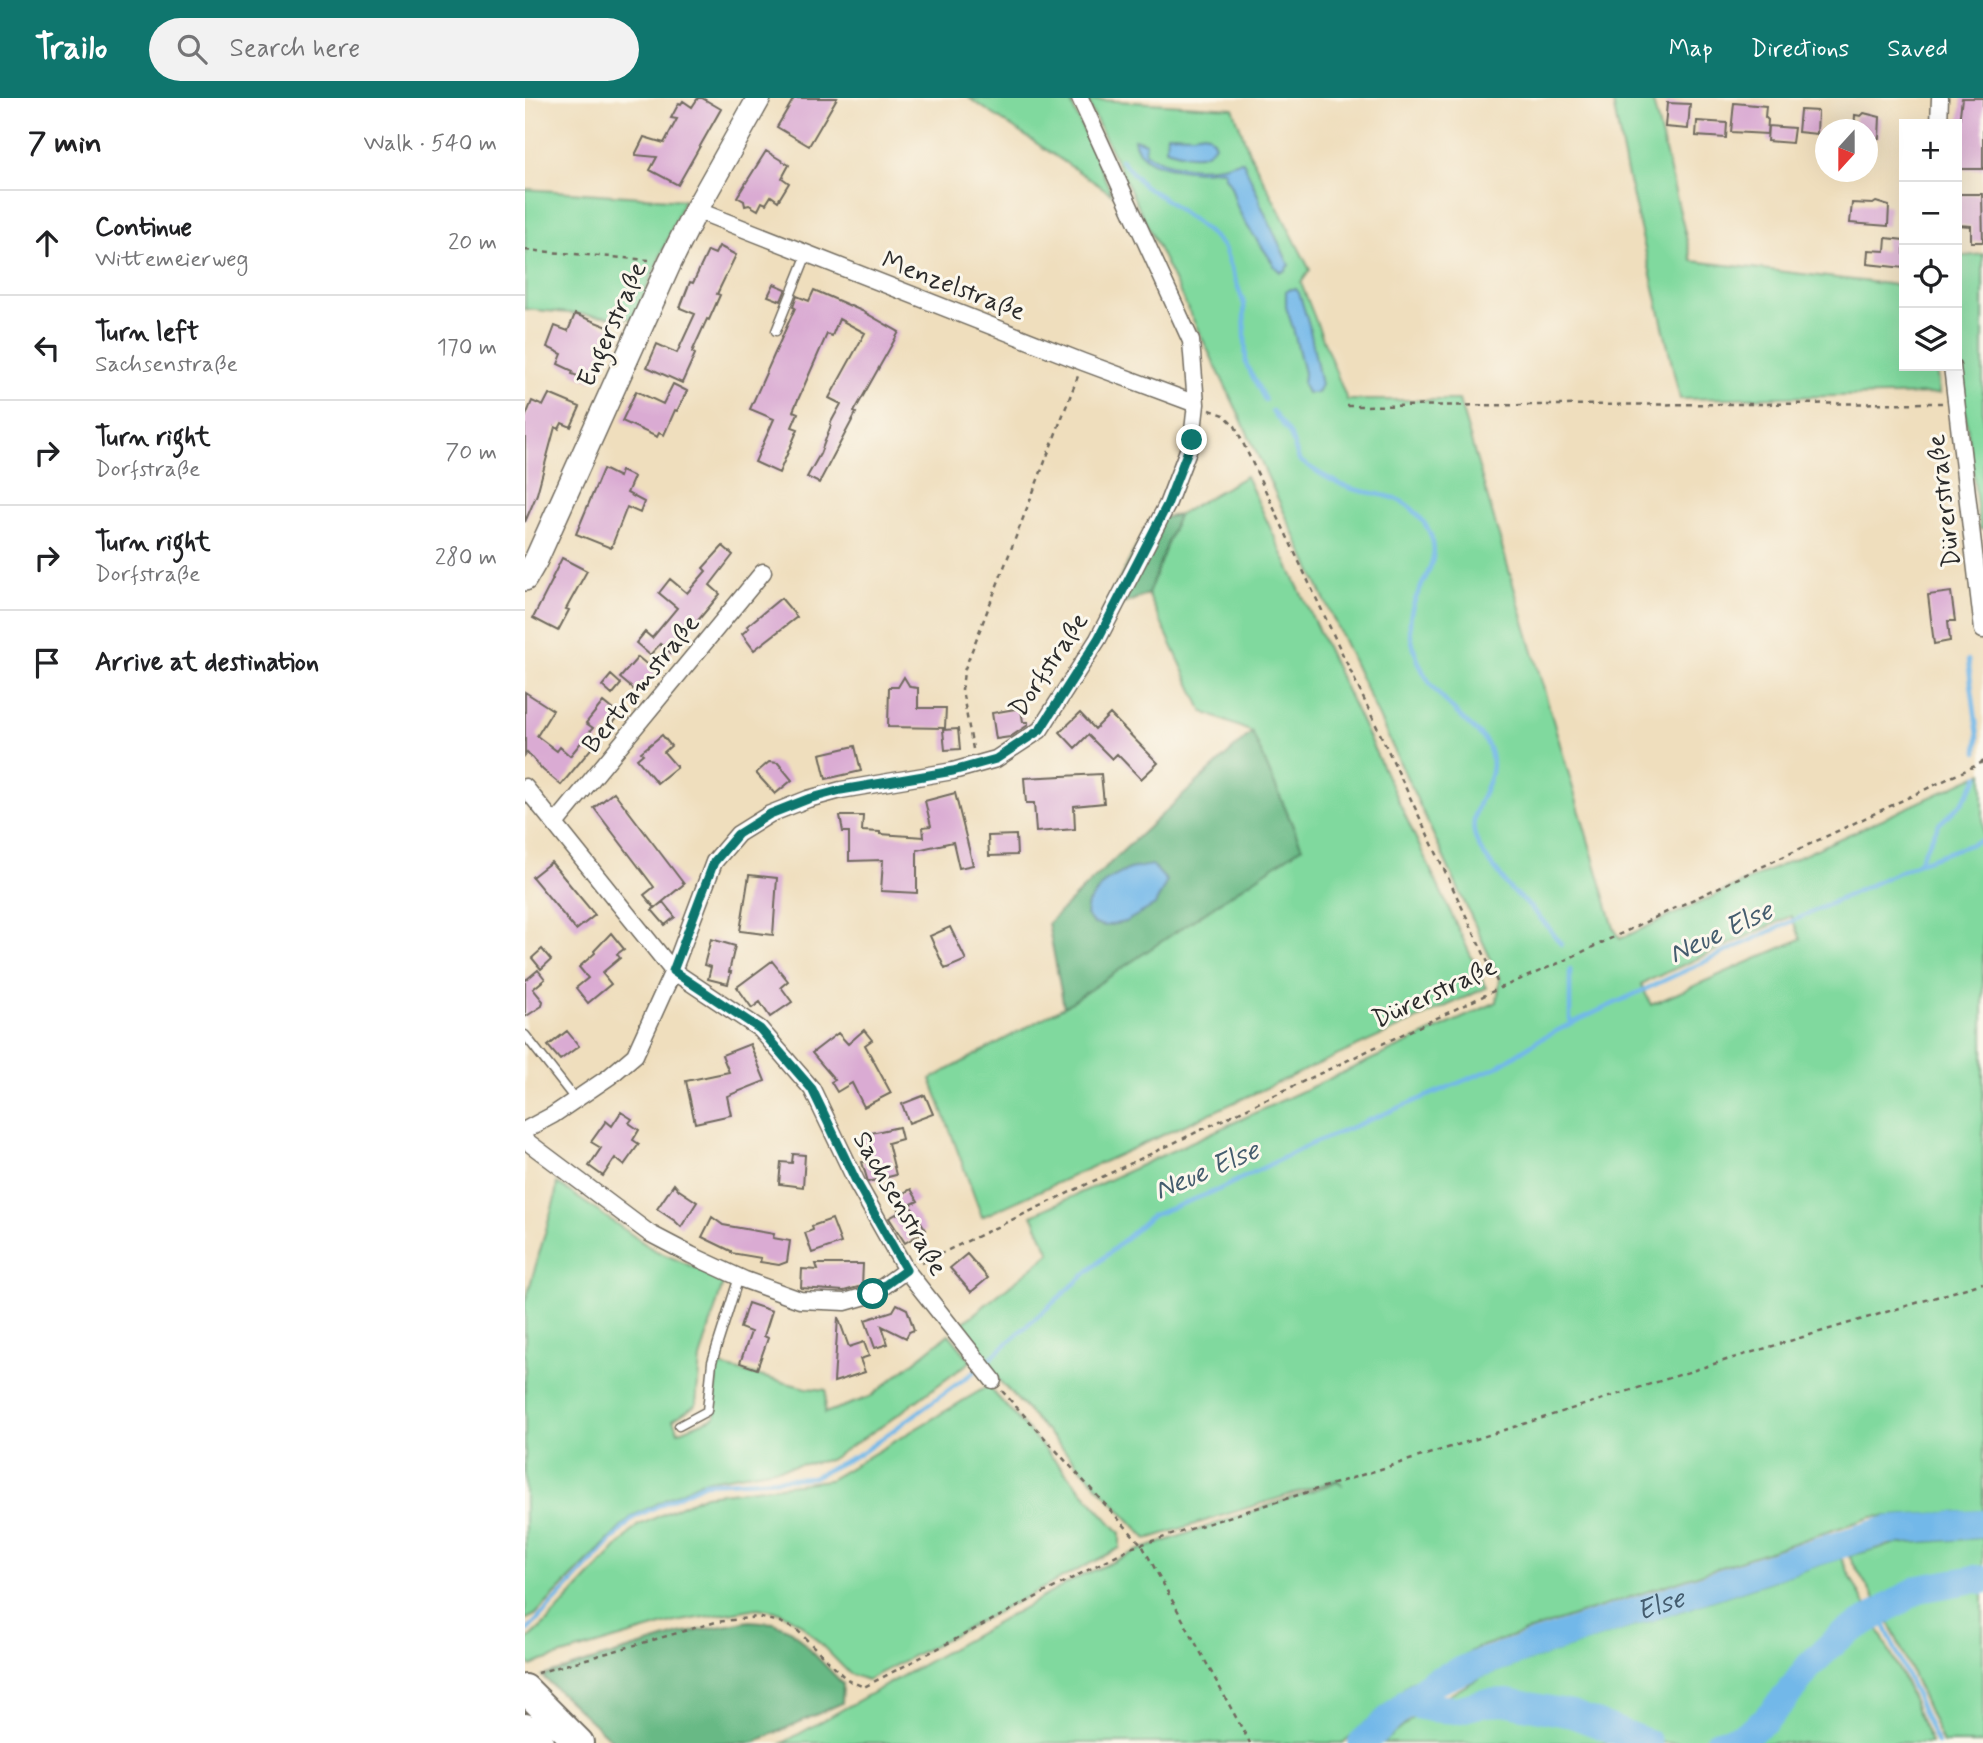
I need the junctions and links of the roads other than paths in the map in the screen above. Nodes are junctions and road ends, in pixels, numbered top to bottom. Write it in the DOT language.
graph roads {
  1 [pos="759,98"];
  2 [pos="1080,98"];
  3 [pos="1940,98"];
  4 [pos="1939,119"];
  5 [pos="696,210"];
  6 [pos="807,254"];
  7 [pos="776,331"];
  8 [pos="1953,371"];
  9 [pos="1196,404"];
  10 [pos="763,572"];
  11 [pos="525,579"];
  12 [pos="1983,630"];
  13 [pos="525,787"];
  14 [pos="555,824"];
  15 [pos="673,971"];
  16 [pos="525,1035"];
  17 [pos="575,1099"];
  18 [pos="525,1130"];
  19 [pos="525,1140"];
  20 [pos="906,1270"];
  21 [pos="739,1277"];
  22 [pos="993,1380"];
  23 [pos="679,1426"];
  24 [pos="528,1682"];
  25 [pos="536,1720"];
  26 [pos="540,1743"];
  27 [pos="579,1743"];
  1 -- 5 [label="main road, Engerstraße"];
  2 -- 9 [label="street, Dorfstraße"];
  3 -- 4 [label="street"];
  5 -- 6 [label="street, Menzelstraße"];
  5 -- 11 [label="main road, Engerstraße"];
  6 -- 7 [label="lane"];
  6 -- 9 [label="street, Menzelstraße"];
  8 -- 12 [label="street, Dürerstraße"];
  9 -- 15 [label="street, Dorfstraße"];
  10 -- 14 [label="street, Bertramstraße"];
  13 -- 14 [label="street, Sachsenstraße"];
  14 -- 15 [label="street, Sachsenstraße"];
  15 -- 17 [label="street, Dorfstraße"];
  15 -- 20 [label="street, Sachsenstraße"];
  16 -- 17 [label="lane"];
  17 -- 18 [label="street, Dorfstraße"];
  19 -- 21 [label="street"];
  20 -- 21 [label="street"];
  20 -- 22 [label="street, Sachsenstraße"];
  21 -- 23 [label="lane"];
  24 -- 25 [label="highway"];
  25 -- 26 [label="highway"];
  25 -- 27 [label="highway"];
}
